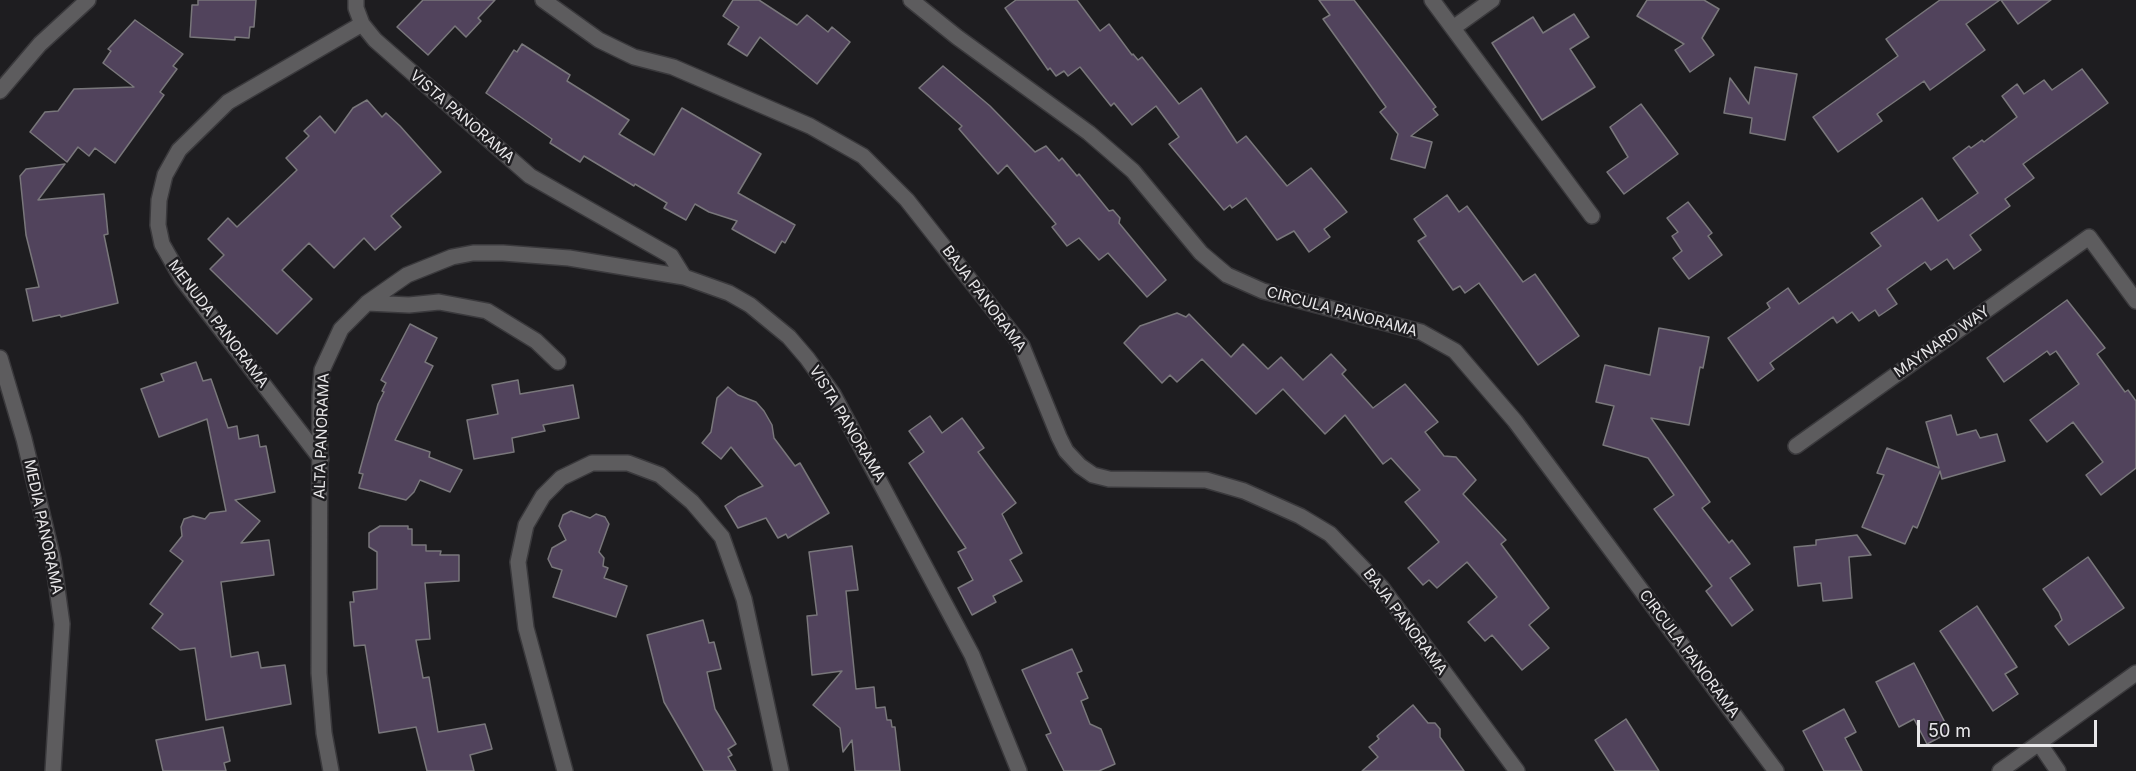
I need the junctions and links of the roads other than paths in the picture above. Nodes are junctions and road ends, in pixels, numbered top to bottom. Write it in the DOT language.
graph roads {
  1 [pos="88,0"];
  2 [pos="356,0"];
  3 [pos="543,0"];
  4 [pos="911,0"];
  5 [pos="1432,0"];
  6 [pos="1492,0"];
  7 [pos="362,24"];
  8 [pos="1453,28"];
  9 [pos="0,91"];
  10 [pos="1592,216"];
  11 [pos="684,277"];
  12 [pos="2136,301"];
  13 [pos="367,303"];
  14 [pos="0,358"];
  15 [pos="558,362"];
  16 [pos="1796,446"];
  17 [pos="321,459"];
  18 [pos="2136,673"];
  19 [pos="2039,743"];
  20 [pos="53,771"];
  21 [pos="331,771"];
  22 [pos="565,771"];
  23 [pos="781,771"];
  24 [pos="1019,771"];
  25 [pos="1517,771"];
  26 [pos="1776,771"];
  27 [pos="2000,771"];
  28 [pos="2058,771"];
  1 -- 9 [label="street"];
  2 -- 7 [label="street"];
  3 -- 25 [label="street, BAJA PANORAMA"];
  4 -- 26 [label="street, CIRCULA PANORAMA"];
  5 -- 8 [label="street"];
  6 -- 8 [label="street"];
  7 -- 11 [label="street, VISTA PANORAMA"];
  7 -- 17 [label="street, MENUDA PANORAMA"];
  8 -- 10 [label="street"];
  11 -- 13 [label="street, ALTA PANORAMA"];
  11 -- 24 [label="street, VISTA PANORAMA"];
  12 -- 16 [label="street, MAYNARD WAY"];
  13 -- 15 [label="street"];
  13 -- 17 [label="street, ALTA PANORAMA"];
  14 -- 20 [label="street, MEDIA PANORAMA"];
  17 -- 21 [label="street, ALTA PANORAMA"];
  18 -- 19 [label="street"];
  19 -- 27 [label="street"];
  19 -- 28 [label="street"];
  22 -- 23 [label="street"];
}
